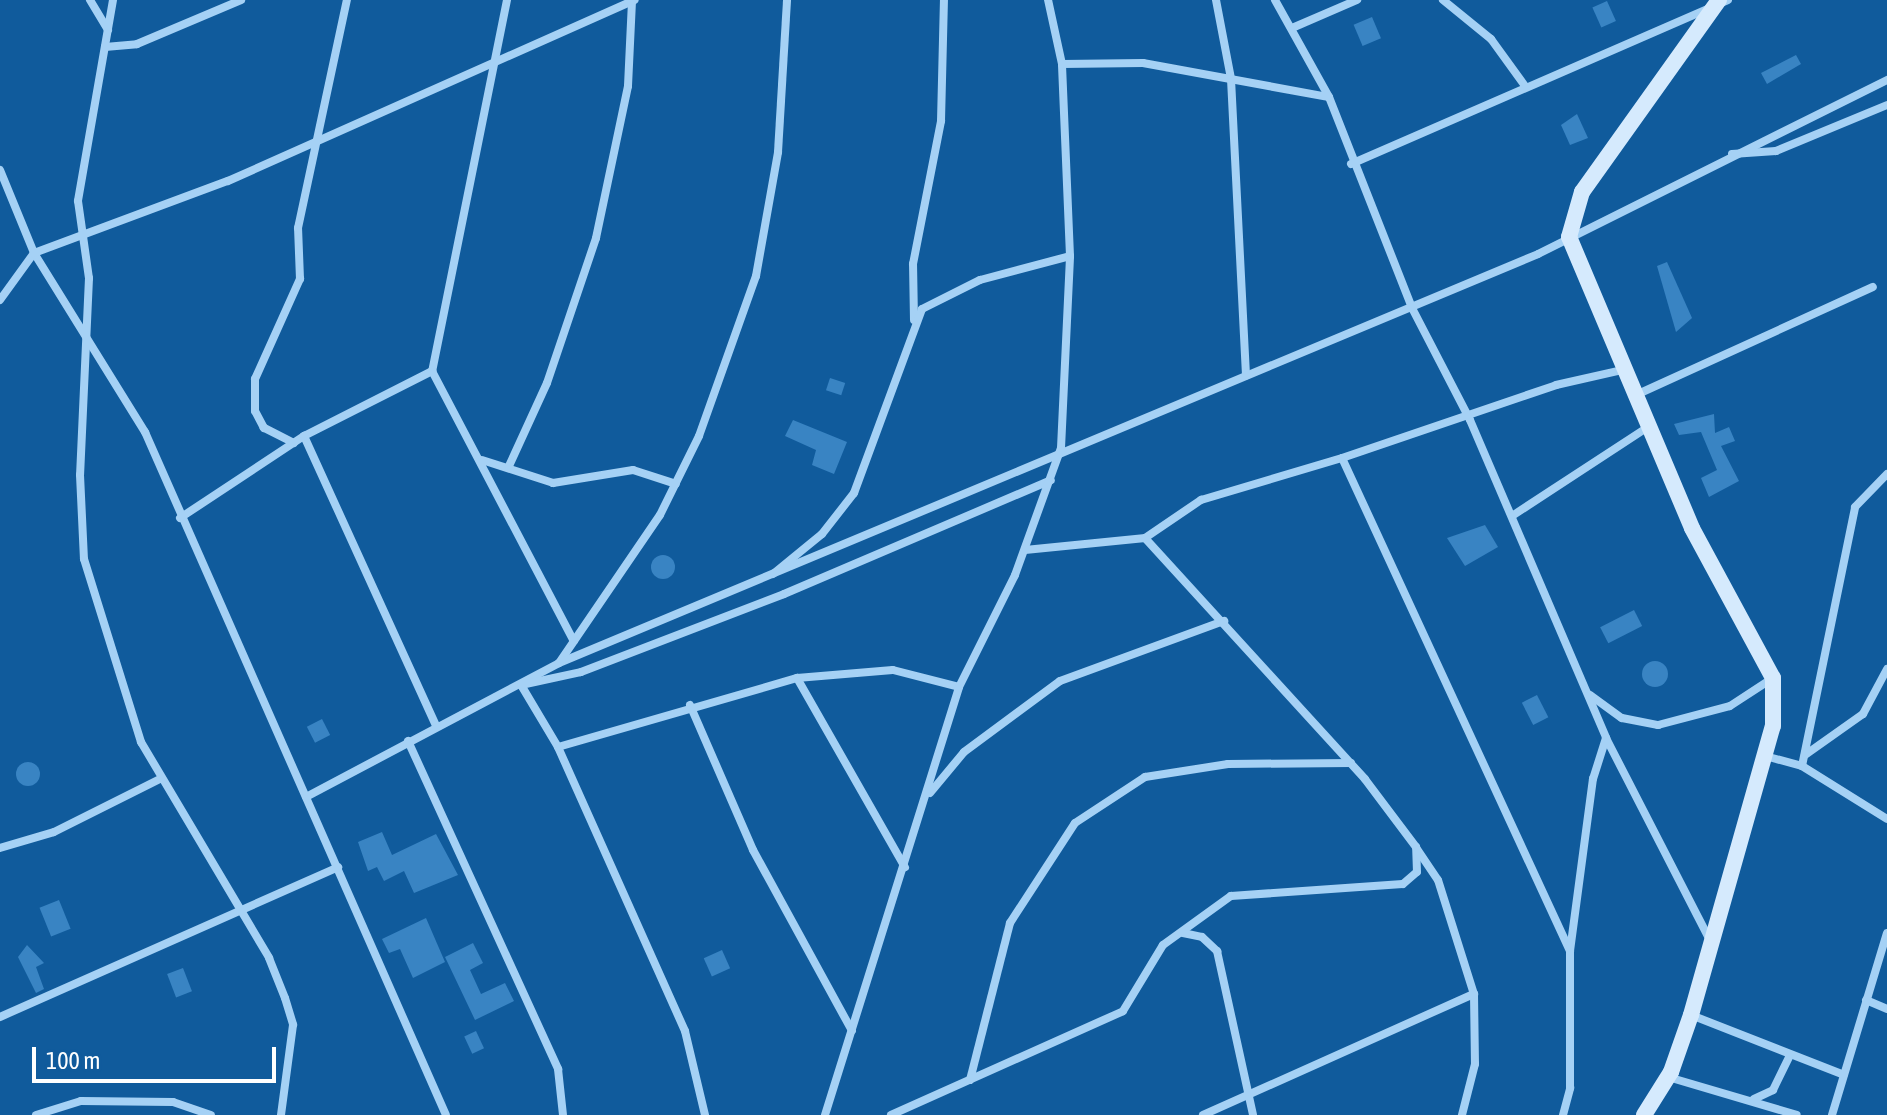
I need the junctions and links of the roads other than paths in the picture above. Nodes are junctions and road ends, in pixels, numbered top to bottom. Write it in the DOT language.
graph roads {
  1 [pos="90,0"];
  2 [pos="113,0"];
  3 [pos="241,0"];
  4 [pos="347,0"];
  5 [pos="507,0"];
  6 [pos="787,0"];
  7 [pos="944,0"];
  8 [pos="1048,0"];
  9 [pos="1216,0"];
  10 [pos="1275,0"];
  11 [pos="1357,0"];
  12 [pos="1443,0"];
  13 [pos="634,1"];
  14 [pos="1718,2"];
  15 [pos="1292,28"];
  16 [pos="108,30"];
  17 [pos="105,47"];
  18 [pos="495,58"];
  19 [pos="1062,64"];
  20 [pos="1231,79"];
  21 [pos="1887,80"];
  22 [pos="1525,86"];
  23 [pos="1329,97"];
  24 [pos="1887,105"];
  25 [pos="315,139"];
  26 [pos="1731,154"];
  27 [pos="1351,164"];
  28 [pos="0,170"];
  29 [pos="1569,237"];
  30 [pos="79,241"];
  31 [pos="34,253"];
  32 [pos="1070,256"];
  33 [pos="1873,287"];
  34 [pos="0,300"];
  35 [pos="1412,308"];
  36 [pos="914,326"];
  37 [pos="88,341"];
  38 [pos="1627,369"];
  39 [pos="432,371"];
  40 [pos="1246,376"];
  41 [pos="1638,394"];
  42 [pos="1470,420"];
  43 [pos="1648,427"];
  44 [pos="304,436"];
  45 [pos="294,443"];
  46 [pos="1061,448"];
  47 [pos="1342,458"];
  48 [pos="482,460"];
  49 [pos="509,466"];
  50 [pos="1887,474"];
  51 [pos="1051,480"];
  52 [pos="676,484"];
  53 [pos="1512,516"];
  54 [pos="180,518"];
  55 [pos="1145,538"];
  56 [pos="1025,550"];
  57 [pos="764,582"];
  58 [pos="1224,621"];
  59 [pos="574,641"];
  60 [pos="559,663"];
  61 [pos="1887,669"];
  62 [pos="797,678"];
  63 [pos="1773,678"];
  64 [pos="521,685"];
  65 [pos="959,687"];
  66 [pos="1589,695"];
  67 [pos="690,705"];
  68 [pos="436,726"];
  69 [pos="1606,738"];
  70 [pos="408,741"];
  71 [pos="558,747"];
  72 [pos="1805,755"];
  73 [pos="1765,756"];
  74 [pos="1351,763"];
  75 [pos="1802,766"];
  76 [pos="160,779"];
  77 [pos="306,797"];
  78 [pos="927,798"];
  79 [pos="1887,819"];
  80 [pos="1416,847"];
  81 [pos="0,848"];
  82 [pos="338,867"];
  83 [pos="905,867"];
  84 [pos="239,912"];
  85 [pos="1183,933"];
  86 [pos="1887,933"];
  87 [pos="1712,943"];
  88 [pos="1570,951"];
  89 [pos="1474,994"];
  90 [pos="1866,1000"];
  91 [pos="1887,1009"];
  92 [pos="1691,1015"];
  93 [pos="0,1017"];
  94 [pos="852,1031"];
  95 [pos="1790,1055"];
  96 [pos="1844,1075"];
  97 [pos="1668,1077"];
  98 [pos="970,1080"];
  99 [pos="1250,1092"];
  100 [pos="1657,1095"];
  101 [pos="1754,1100"];
  102 [pos="36,1115"];
  103 [pos="211,1115"];
  104 [pos="281,1115"];
  105 [pos="446,1115"];
  106 [pos="563,1115"];
  107 [pos="705,1115"];
  108 [pos="825,1115"];
  109 [pos="891,1115"];
  110 [pos="1203,1115"];
  111 [pos="1253,1115"];
  112 [pos="1462,1115"];
  113 [pos="1563,1115"];
  114 [pos="1644,1115"];
  115 [pos="1654,1115"];
  116 [pos="1797,1115"];
  117 [pos="1832,1115"];
  1 -- 16 [label="street"];
  2 -- 16 [label="street"];
  3 -- 17 [label="street"];
  4 -- 25 [label="street"];
  5 -- 18 [label="street"];
  6 -- 52 [label="street"];
  7 -- 36 [label="street"];
  8 -- 19 [label="street"];
  9 -- 20 [label="street"];
  10 -- 15 [label="street"];
  11 -- 15 [label="street"];
  12 -- 22 [label="street"];
  13 -- 18 [label="street"];
  13 -- 49 [label="street"];
  14 -- 22 [label="street"];
  14 -- 29 [label="street"];
  15 -- 23 [label="street"];
  16 -- 17 [label="street"];
  17 -- 30 [label="street"];
  18 -- 25 [label="street"];
  18 -- 39 [label="street"];
  19 -- 20 [label="street"];
  19 -- 32 [label="street"];
  20 -- 23 [label="street"];
  20 -- 40 [label="street"];
  21 -- 26 [label="street"];
  22 -- 27 [label="street"];
  23 -- 27 [label="street"];
  24 -- 26 [label="street"];
  25 -- 30 [label="street"];
  25 -- 45 [label="street"];
  26 -- 29 [label="street"];
  27 -- 35 [label="street"];
  28 -- 31 [label="street"];
  29 -- 35 [label="street"];
  29 -- 38 [label="street"];
  30 -- 31 [label="street"];
  30 -- 37 [label="street"];
  31 -- 34 [label="street"];
  31 -- 37 [label="street"];
  32 -- 36 [label="street"];
  32 -- 46 [label="street"];
  33 -- 41 [label="street"];
  35 -- 40 [label="street"];
  35 -- 42 [label="street"];
  36 -- 57 [label="street"];
  37 -- 54 [label="street"];
  37 -- 76 [label="street"];
  38 -- 41 [label="street"];
  38 -- 42 [label="street"];
  39 -- 44 [label="street"];
  39 -- 48 [label="street"];
  40 -- 46 [label="street"];
  41 -- 43 [label="street"];
  42 -- 47 [label="street"];
  42 -- 53 [label="street"];
  43 -- 53 [label="street"];
  43 -- 63 [label="street"];
  44 -- 45 [label="street"];
  44 -- 68 [label="street"];
  45 -- 54 [label="street"];
  46 -- 51 [label="street"];
  46 -- 57 [label="street"];
  47 -- 55 [label="street"];
  47 -- 88 [label="street"];
  48 -- 49 [label="street"];
  48 -- 59 [label="street"];
  49 -- 52 [label="street"];
  50 -- 72 [label="street"];
  51 -- 56 [label="street"];
  51 -- 64 [label="street"];
  52 -- 59 [label="street"];
  53 -- 66 [label="street"];
  54 -- 77 [label="street"];
  55 -- 56 [label="street"];
  55 -- 58 [label="street"];
  56 -- 65 [label="street"];
  57 -- 60 [label="street"];
  58 -- 74 [label="street"];
  58 -- 78 [label="street"];
  59 -- 60 [label="street"];
  60 -- 64 [label="street"];
  61 -- 72 [label="street"];
  62 -- 65 [label="street"];
  62 -- 67 [label="street"];
  62 -- 83 [label="street"];
  63 -- 66 [label="street"];
  63 -- 73 [label="street"];
  64 -- 68 [label="street"];
  64 -- 71 [label="street"];
  65 -- 78 [label="street"];
  66 -- 69 [label="street"];
  67 -- 71 [label="street"];
  67 -- 94 [label="street"];
  68 -- 70 [label="street"];
  69 -- 87 [label="street"];
  69 -- 88 [label="street"];
  70 -- 77 [label="street"];
  70 -- 106 [label="street"];
  71 -- 107 [label="street"];
  72 -- 75 [label="street"];
  73 -- 75 [label="street"];
  73 -- 87 [label="street"];
  74 -- 80 [label="street"];
  74 -- 98 [label="street"];
  75 -- 79 [label="street"];
  76 -- 81 [label="street"];
  76 -- 84 [label="street"];
  77 -- 82 [label="street"];
  78 -- 83 [label="street"];
  80 -- 85 [label="street"];
  80 -- 89 [label="street"];
  82 -- 84 [label="street"];
  82 -- 105 [label="street"];
  83 -- 94 [label="street"];
  84 -- 93 [label="street"];
  84 -- 104 [label="street"];
  85 -- 98 [label="street"];
  85 -- 99 [label="street"];
  86 -- 90 [label="street"];
  87 -- 92 [label="street"];
  88 -- 113 [label="street"];
  89 -- 99 [label="street"];
  89 -- 112 [label="street"];
  90 -- 91 [label="street"];
  90 -- 96 [label="street"];
  92 -- 95 [label="street"];
  92 -- 97 [label="street"];
  94 -- 108 [label="street"];
  95 -- 96 [label="street"];
  95 -- 101 [label="street"];
  96 -- 117 [label="street"];
  97 -- 100 [label="street"];
  97 -- 101 [label="street"];
  98 -- 109 [label="street"];
  99 -- 110 [label="street"];
  99 -- 111 [label="street"];
  100 -- 114 [label="street"];
  100 -- 115 [label="street"];
  101 -- 116 [label="street"];
  102 -- 103 [label="street"];
}
